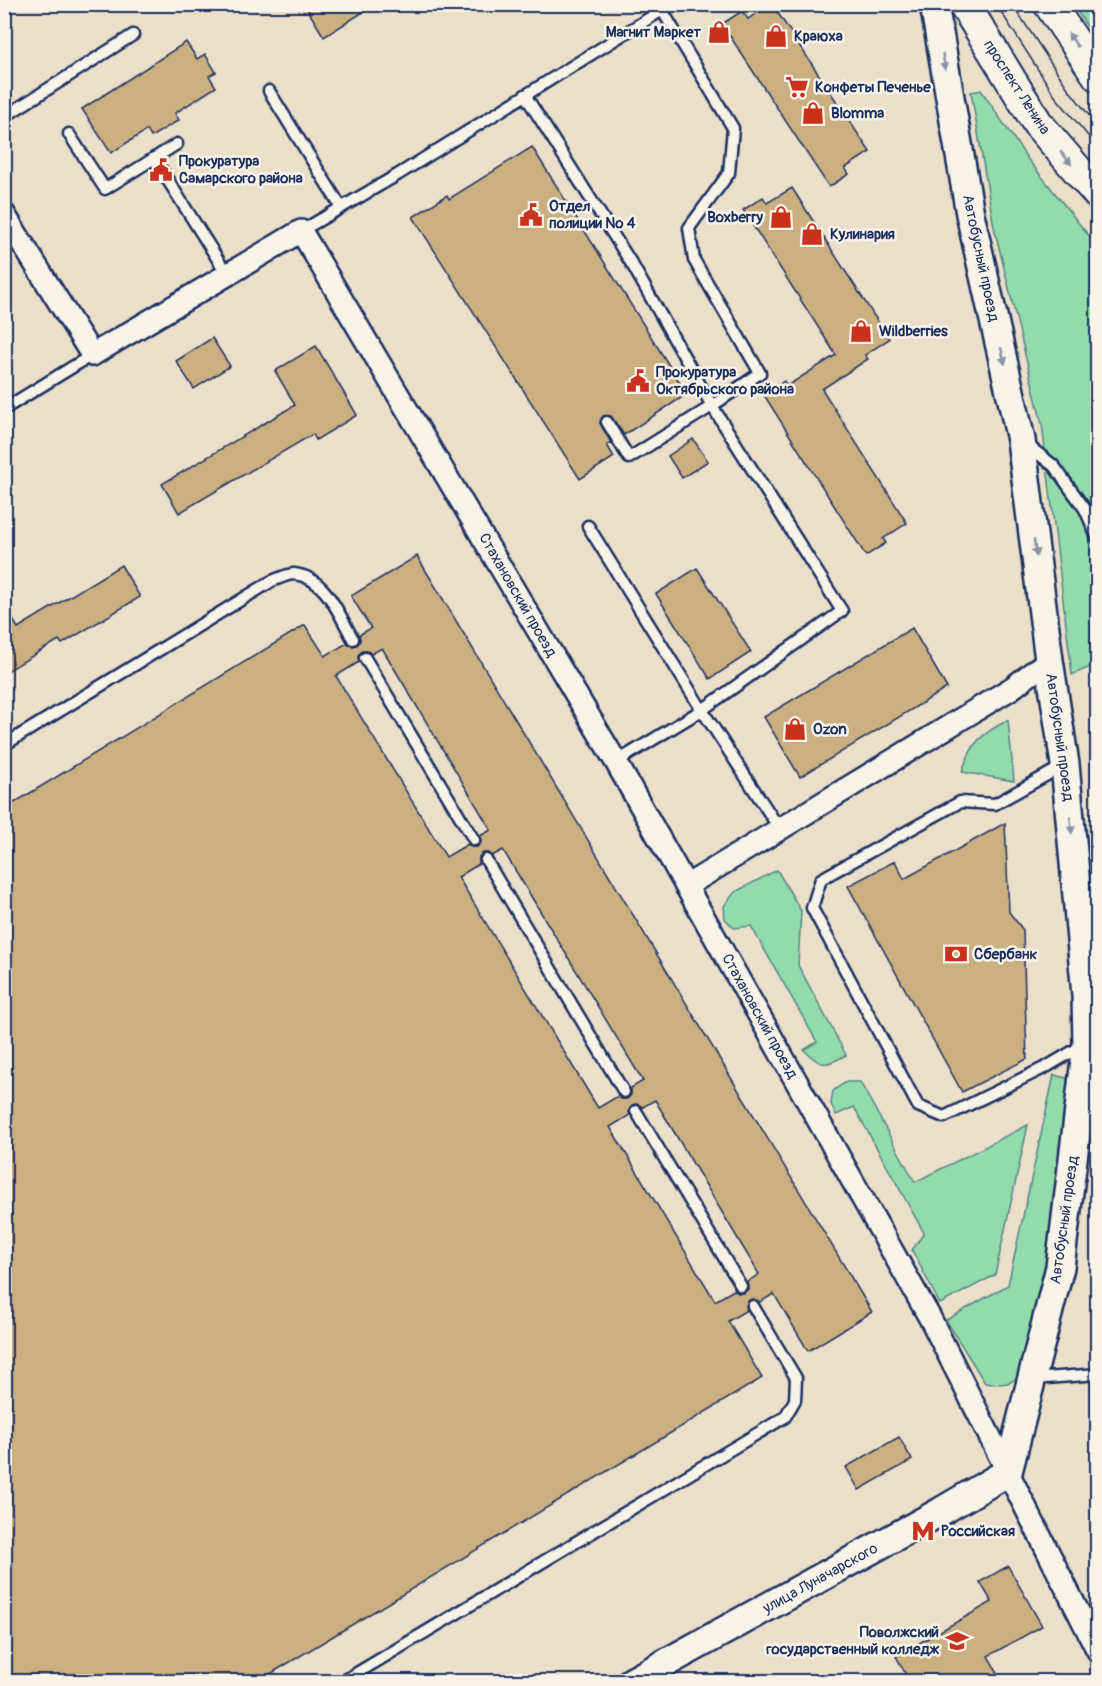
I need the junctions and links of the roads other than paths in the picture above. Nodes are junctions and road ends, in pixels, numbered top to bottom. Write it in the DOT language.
graph roads {
  1 [pos="934,4"];
  2 [pos="964,4"];
  3 [pos="1049,4"];
  4 [pos="667,7"];
  5 [pos="133,35"];
  6 [pos="1098,76"];
  7 [pos="269,91"];
  8 [pos="525,95"];
  9 [pos="4,117"];
  10 [pos="69,134"];
  11 [pos="177,144"];
  12 [pos="154,158"];
  13 [pos="1098,195"];
  14 [pos="341,207"];
  15 [pos="4,214"];
  16 [pos="301,231"];
  17 [pos="227,273"];
  18 [pos="93,354"];
  19 [pos="712,406"];
  20 [pos="4,409"];
  21 [pos="607,423"];
  22 [pos="1022,440"];
  23 [pos="1085,509"];
  24 [pos="1098,516"];
  25 [pos="588,526"];
  26 [pos="1098,538"];
  27 [pos="353,639"];
  28 [pos="365,658"];
  29 [pos="1049,660"];
  30 [pos="702,710"];
  31 [pos="4,745"];
  32 [pos="616,762"];
  33 [pos="1065,764"];
  34 [pos="779,828"];
  35 [pos="474,840"];
  36 [pos="486,860"];
  37 [pos="686,886"];
  38 [pos="1087,1043"];
  39 [pos="624,1092"];
  40 [pos="636,1111"];
  41 [pos="741,1286"];
  42 [pos="753,1306"];
  43 [pos="1098,1374"];
  44 [pos="1033,1379"];
  45 [pos="1008,1472"];
  46 [pos="1098,1650"];
  47 [pos="342,1682"];
  48 [pos="631,1682"];
  1 -- 22 [label="street, Автобусный проезд, one-way"];
  2 -- 13 [label="main road, проспект Ленина, one-way"];
  6 -- 3 [label="main road, one-way"];
  4 -- 8 [label="lane"];
  4 -- 19 [label="lane"];
  5 -- 9 [label="lane"];
  7 -- 14 [label="lane"];
  8 -- 14 [label="lane"];
  8 -- 19 [label="lane"];
  10 -- 12 [label="lane"];
  11 -- 12 [label="lane"];
  12 -- 17 [label="lane"];
  14 -- 16 [label="lane"];
  15 -- 18 [label="street"];
  16 -- 17 [label="street"];
  16 -- 32 [label="street, Стахановский проезд"];
  17 -- 18 [label="street"];
  18 -- 20 [label="lane"];
  19 -- 21 [label="lane"];
  19 -- 30 [label="lane"];
  22 -- 23 [label="lane"];
  22 -- 29 [label="street, Автобусный проезд, one-way"];
  23 -- 24 [label="lane"];
  23 -- 26 [label="lane"];
  25 -- 30 [label="lane"];
  27 -- 31 [label="lane"];
  28 -- 35 [label="lane"];
  29 -- 33 [label="street, Автобусный проезд"];
  29 -- 34 [label="street"];
  30 -- 32 [label="lane"];
  30 -- 34 [label="lane"];
  32 -- 37 [label="street, Стахановский проезд"];
  33 -- 38 [label="street, Автобусный проезд, one-way"];
  33 -- 38 [label="lane"];
  34 -- 37 [label="street"];
  36 -- 39 [label="lane"];
  37 -- 45 [label="street, Стахановский проезд"];
  38 -- 44 [label="street, Автобусный проезд"];
  40 -- 41 [label="lane"];
  42 -- 47 [label="lane"];
  43 -- 44 [label="lane"];
  44 -- 45 [label="street, Автобусный проезд"];
  45 -- 46 [label="street"];
  45 -- 48 [label="street, улица Луначарского"];
}
